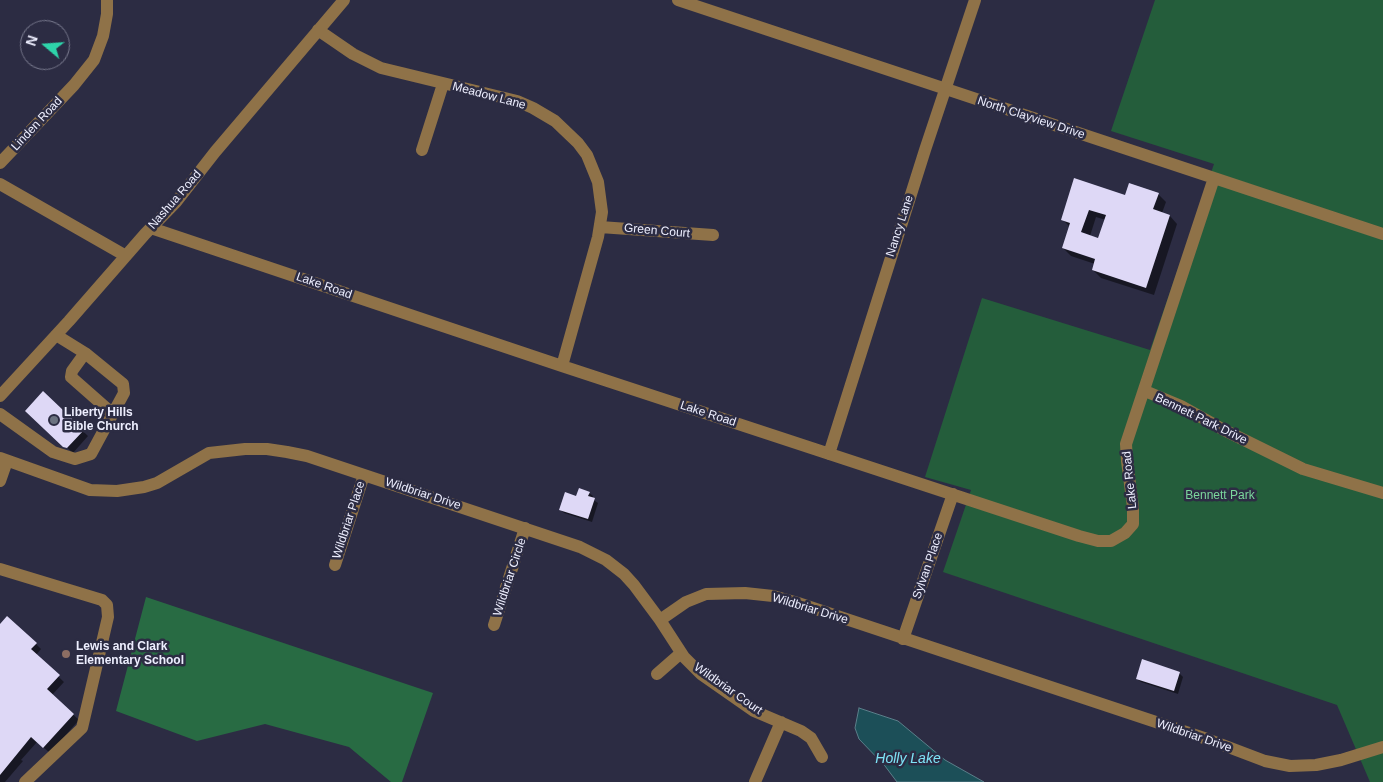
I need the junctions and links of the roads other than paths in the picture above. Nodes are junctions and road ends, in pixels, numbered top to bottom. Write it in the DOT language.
graph roads {
  1 [pos="108,0"];
  2 [pos="344,0"];
  3 [pos="678,0"];
  4 [pos="975,0"];
  5 [pos="318,30"];
  6 [pos="443,84"];
  7 [pos="945,89"];
  8 [pos="422,150"];
  9 [pos="0,163"];
  10 [pos="1214,178"];
  11 [pos="0,184"];
  12 [pos="600,226"];
  13 [pos="151,228"];
  14 [pos="1383,234"];
  15 [pos="713,235"];
  16 [pos="126,256"];
  17 [pos="56,335"];
  18 [pos="85,353"];
  19 [pos="562,366"];
  20 [pos="1145,391"];
  21 [pos="0,396"];
  22 [pos="0,414"];
  23 [pos="113,414"];
  24 [pos="828,454"];
  25 [pos="4,459"];
  26 [pos="364,475"];
  27 [pos="0,481"];
  28 [pos="1383,493"];
  29 [pos="952,494"];
  30 [pos="525,528"];
  31 [pos="334,565"];
  32 [pos="0,569"];
  33 [pos="660,620"];
  34 [pos="494,625"];
  35 [pos="903,639"];
  36 [pos="681,653"];
  37 [pos="657,674"];
  38 [pos="780,722"];
  39 [pos="1383,747"];
  40 [pos="822,757"];
  41 [pos="25,782"];
  42 [pos="755,782"];
  1 -- 9 [label="street, Linden Road"];
  2 -- 5 [label="street, Nashua Road"];
  3 -- 7 [label="street, North Clayview Drive"];
  4 -- 7 [label="street, Nancy Lane"];
  5 -- 6 [label="street, Meadow Lane"];
  5 -- 13 [label="street, Nashua Road"];
  6 -- 8 [label="street"];
  6 -- 12 [label="street, Meadow Lane"];
  7 -- 10 [label="street, North Clayview Drive"];
  7 -- 24 [label="street, Nancy Lane"];
  10 -- 14 [label="street, North Clayview Drive"];
  10 -- 20 [label="street, Bennett Park Drive"];
  11 -- 16 [label="street"];
  12 -- 15 [label="street, Green Court"];
  12 -- 19 [label="street, Meadow Lane"];
  13 -- 16 [label="street, Nashua Road"];
  13 -- 19 [label="street, Lake Road"];
  16 -- 17 [label="street, Nashua Road"];
  17 -- 18 [label="street"];
  17 -- 21 [label="street, Nashua Road"];
  18 -- 23 [label="street"];
  18 -- 23 [label="street"];
  19 -- 24 [label="street, Lake Road"];
  20 -- 28 [label="street, Bennett Park Drive"];
  20 -- 29 [label="street, Lake Road"];
  22 -- 23 [label="street"];
  24 -- 29 [label="street, Lake Road"];
  25 -- 26 [label="street, Wildbriar Drive"];
  25 -- 27 [label="street, Wildbriar Drive"];
  26 -- 30 [label="street, Wildbriar Drive"];
  26 -- 31 [label="street, Wildbriar Place"];
  29 -- 35 [label="street, Sylvan Place"];
  30 -- 33 [label="street, Wildbriar Drive"];
  30 -- 34 [label="street, Wildbriar Circle"];
  32 -- 41 [label="street"];
  33 -- 35 [label="street, Wildbriar Drive"];
  33 -- 36 [label="street, Wildbriar Court"];
  35 -- 39 [label="street, Wildbriar Drive"];
  36 -- 37 [label="street"];
  36 -- 38 [label="street, Wildbriar Court"];
  38 -- 40 [label="street, Wildbriar Court"];
  38 -- 42 [label="street"];
}
